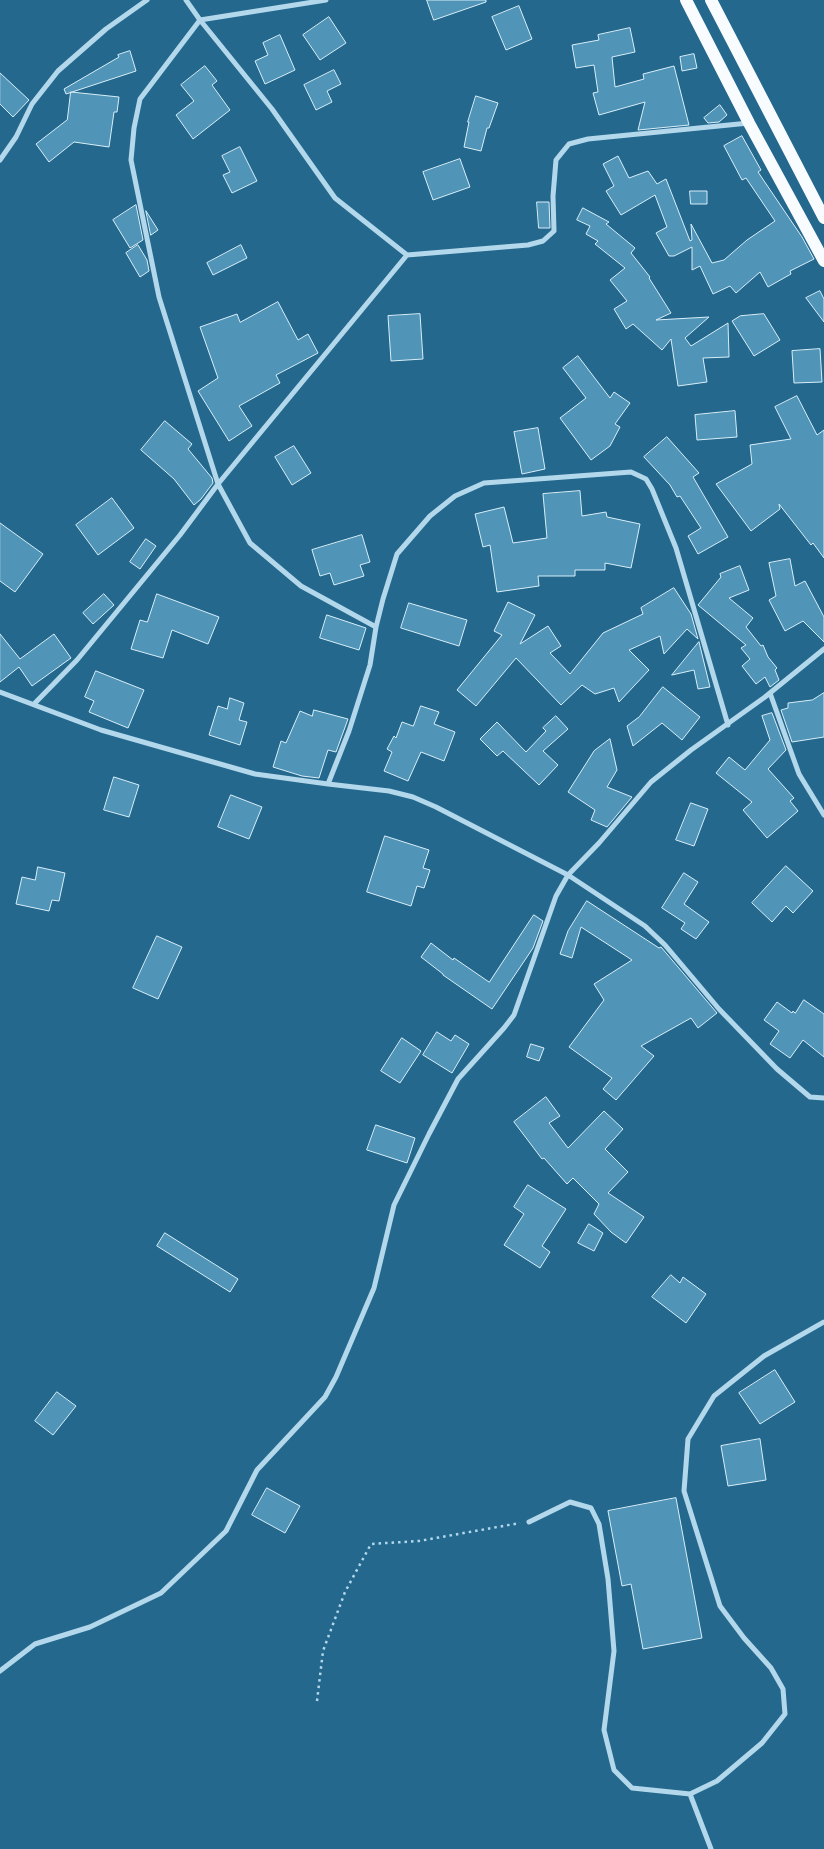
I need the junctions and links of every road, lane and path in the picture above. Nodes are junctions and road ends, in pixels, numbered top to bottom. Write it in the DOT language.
graph roads {
  1 [pos="147,0"];
  2 [pos="186,0"];
  3 [pos="326,0"];
  4 [pos="686,0"];
  5 [pos="710,0"];
  6 [pos="200,20"];
  7 [pos="750,122"];
  8 [pos="0,160"];
  9 [pos="824,218"];
  10 [pos="407,255"];
  11 [pos="824,261"];
  12 [pos="218,484"];
  13 [pos="376,627"];
  14 [pos="824,649"];
  15 [pos="0,692"];
  16 [pos="770,693"];
  17 [pos="34,704"];
  18 [pos="728,725"];
  19 [pos="328,784"];
  20 [pos="824,815"];
  21 [pos="568,875"];
  22 [pos="824,1098"];
  23 [pos="824,1322"];
  24 [pos="529,1522"];
  25 [pos="0,1671"];
  26 [pos="317,1701"];
  27 [pos="690,1794"];
  28 [pos="711,1849"];
  1 -- 8 [label="street"];
  2 -- 6 [label="street"];
  3 -- 6 [label="street"];
  4 -- 7 [label="main road"];
  5 -- 9 [label="main road"];
  6 -- 10 [label="street"];
  6 -- 12 [label="street"];
  7 -- 10 [label="street"];
  7 -- 11 [label="main road"];
  10 -- 12 [label="street"];
  12 -- 13 [label="street"];
  12 -- 17 [label="street"];
  13 -- 18 [label="street"];
  13 -- 19 [label="street"];
  14 -- 16 [label="street"];
  15 -- 17 [label="street"];
  16 -- 18 [label="street"];
  16 -- 20 [label="street"];
  17 -- 19 [label="street"];
  18 -- 21 [label="street"];
  19 -- 21 [label="street"];
  21 -- 22 [label="street"];
  21 -- 25 [label="street"];
  23 -- 27 [label="street"];
  24 -- 26 [label="path"];
  24 -- 27 [label="street"];
  27 -- 28 [label="street"];
}
